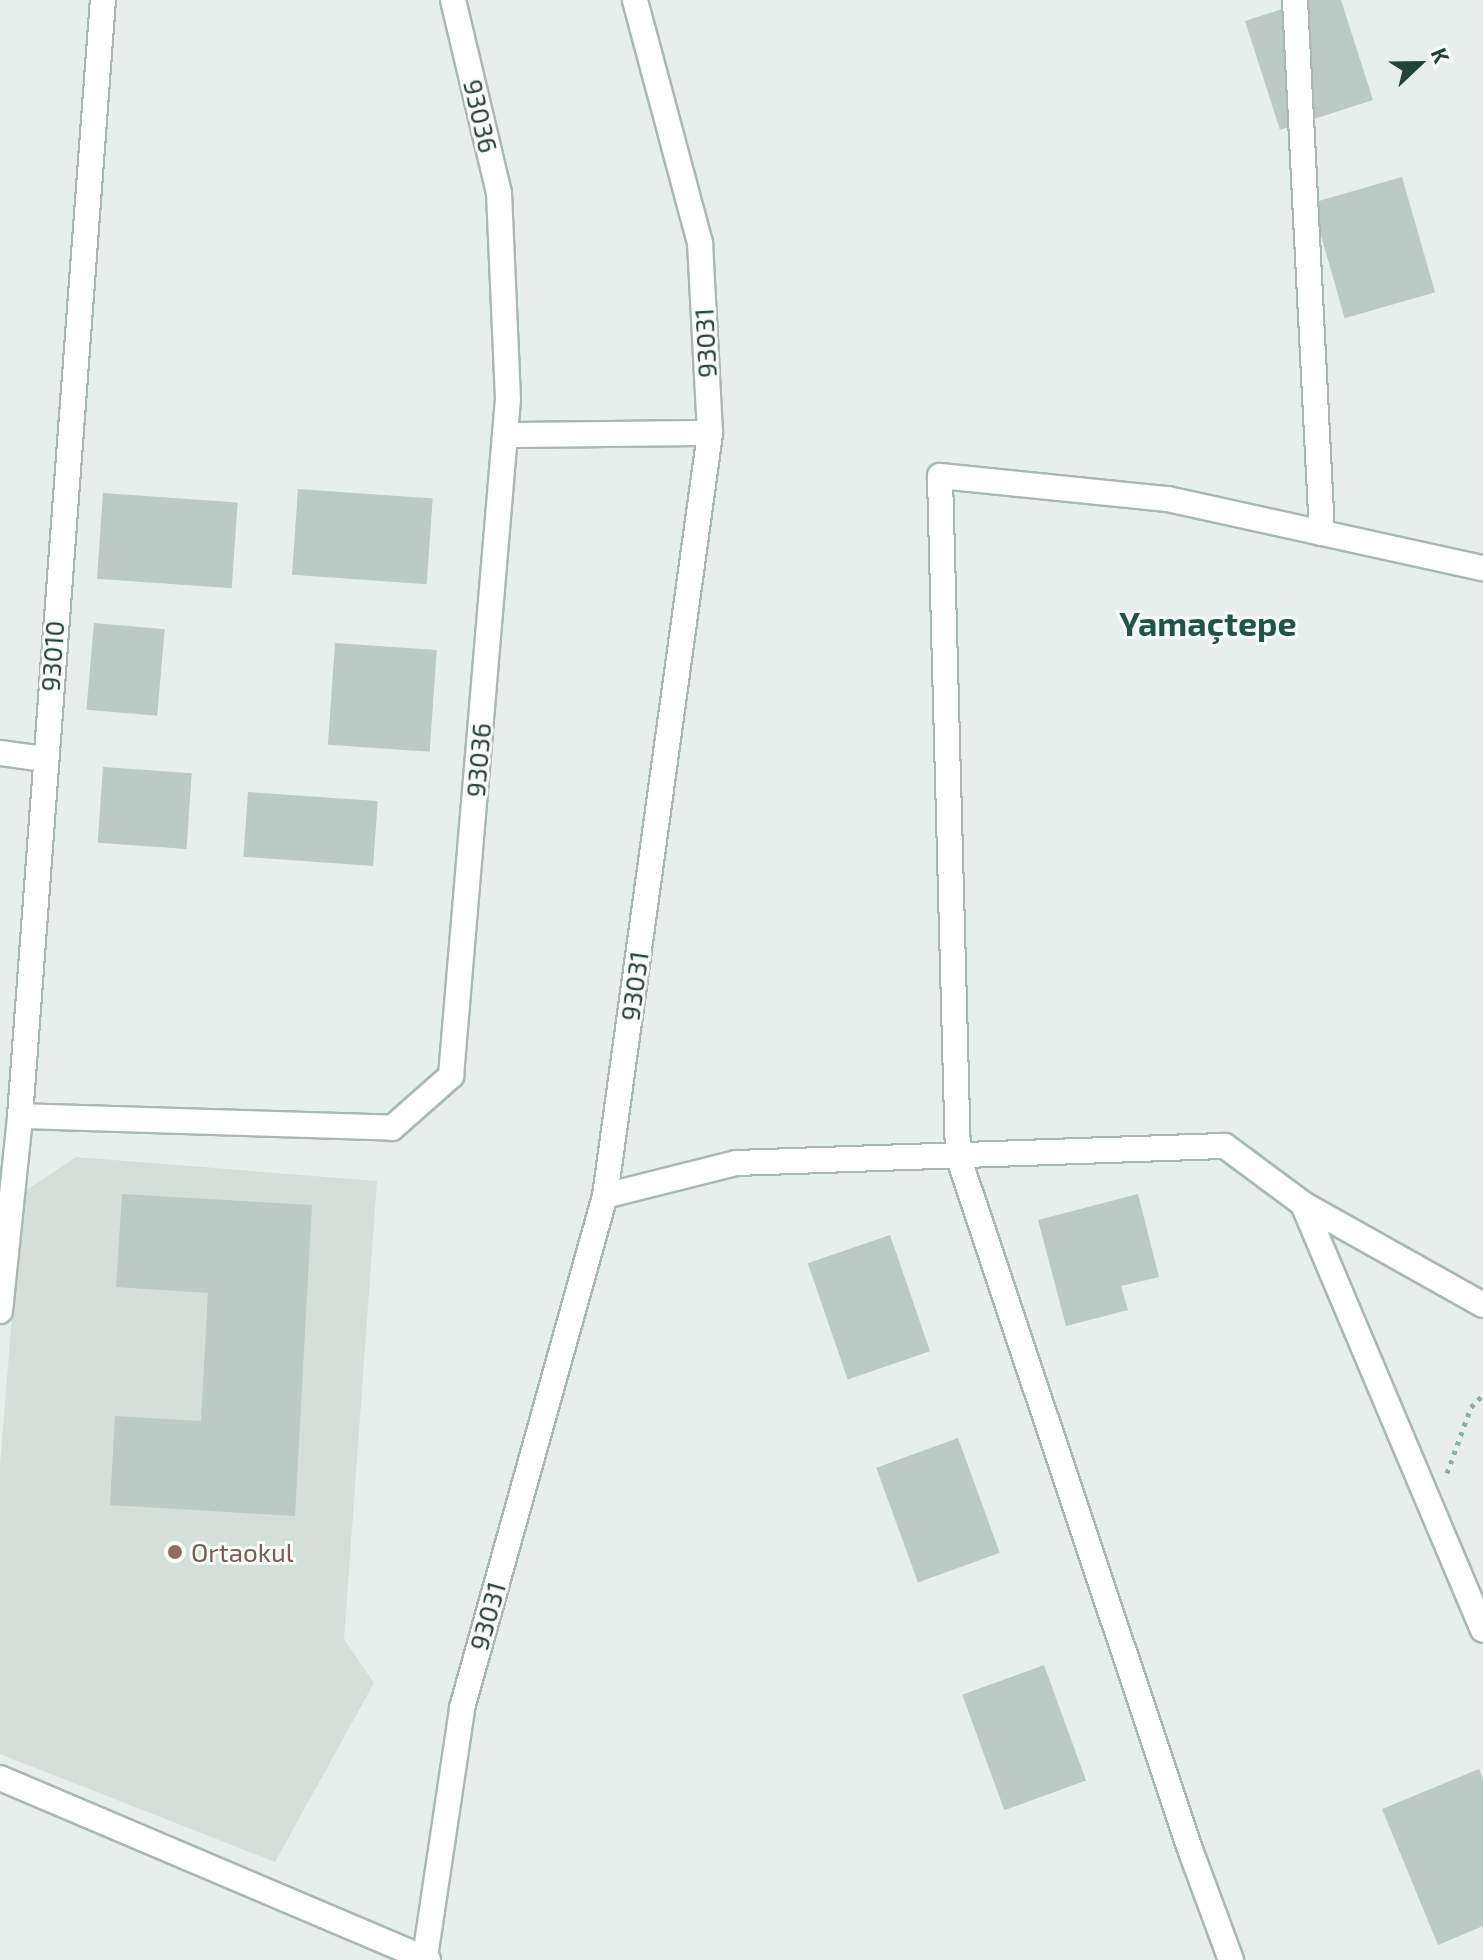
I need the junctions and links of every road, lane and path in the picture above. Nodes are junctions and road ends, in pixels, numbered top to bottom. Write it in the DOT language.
graph roads {
  1 [pos="103,0"];
  2 [pos="453,0"];
  3 [pos="635,0"];
  4 [pos="1295,0"];
  5 [pos="710,433"];
  6 [pos="505,435"];
  7 [pos="1322,533"];
  8 [pos="1483,568"];
  9 [pos="0,753"];
  10 [pos="44,759"];
  11 [pos="20,1116"];
  12 [pos="958,1156"];
  13 [pos="605,1196"];
  14 [pos="1303,1204"];
  15 [pos="1483,1305"];
  16 [pos="0,1311"];
  17 [pos="1483,1395"];
  18 [pos="1445,1478"];
  19 [pos="1483,1630"];
  20 [pos="0,1778"];
  21 [pos="425,1959"];
  22 [pos="1231,1960"];
  1 -- 10 [label="street, 93010"];
  2 -- 6 [label="street, 93036"];
  3 -- 5 [label="street, 93031"];
  4 -- 7 [label="street"];
  5 -- 6 [label="street"];
  5 -- 13 [label="street, 93031"];
  6 -- 11 [label="street, 93036"];
  7 -- 8 [label="street"];
  7 -- 12 [label="street"];
  9 -- 10 [label="street"];
  10 -- 11 [label="street, 93010"];
  11 -- 16 [label="street, 93010"];
  12 -- 13 [label="street"];
  12 -- 14 [label="street"];
  12 -- 22 [label="street"];
  13 -- 21 [label="street, 93031"];
  14 -- 15 [label="street"];
  14 -- 19 [label="street"];
  17 -- 18 [label="path"];
  20 -- 21 [label="street"];
}
